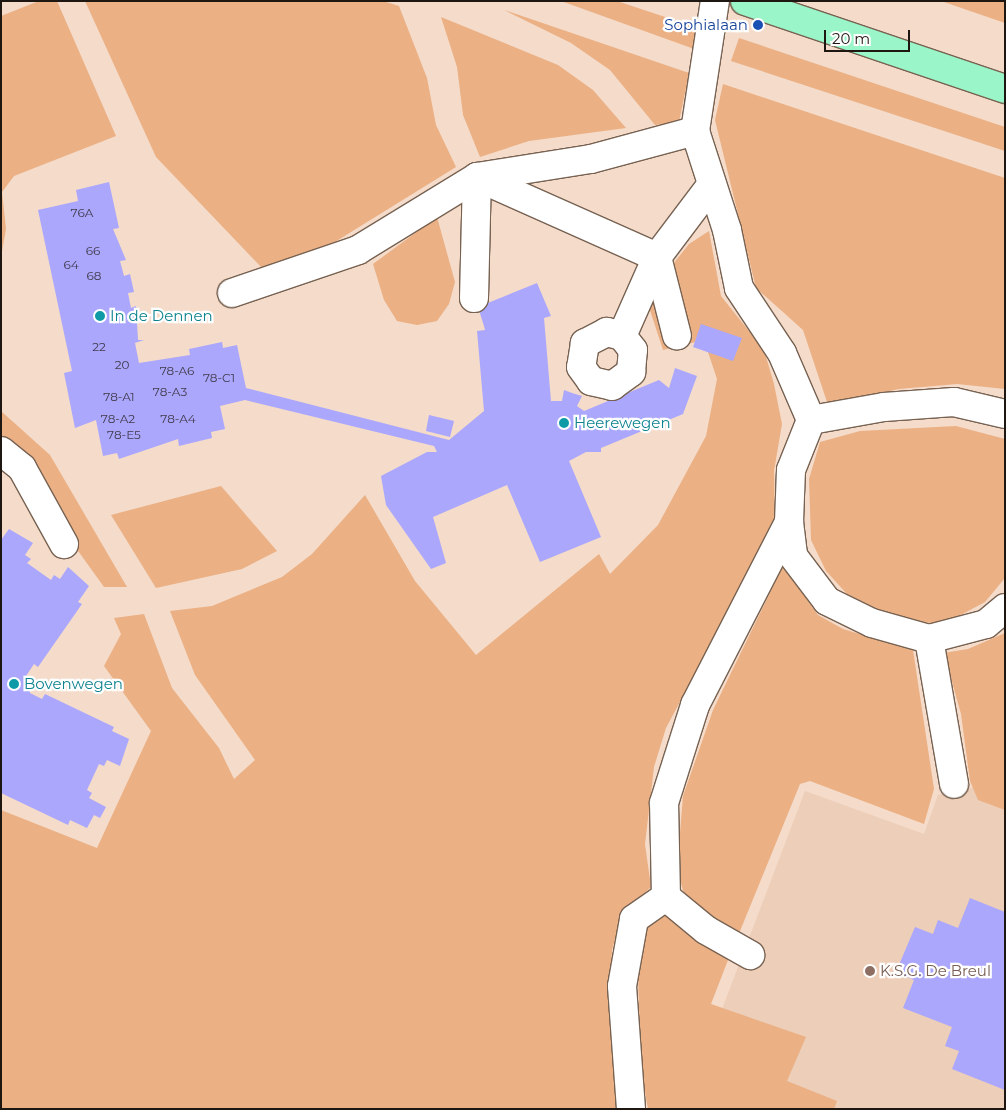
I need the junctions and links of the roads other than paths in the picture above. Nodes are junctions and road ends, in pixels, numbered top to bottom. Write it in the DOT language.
graph roads {
  1 [pos="715,1"];
  2 [pos="745,1"];
  3 [pos="1005,89"];
  4 [pos="696,131"];
  5 [pos="477,177"];
  6 [pos="712,184"];
  7 [pos="657,257"];
  8 [pos="232,293"];
  9 [pos="474,298"];
  10 [pos="622,336"];
  11 [pos="677,336"];
  12 [pos="1005,414"];
  13 [pos="811,420"];
  14 [pos="1,451"];
  15 [pos="789,522"];
  16 [pos="64,544"];
  17 [pos="1005,608"];
  18 [pos="928,639"];
  19 [pos="954,784"];
  20 [pos="666,897"];
  21 [pos="750,955"];
  22 [pos="631,1109"];
  1 -- 4 [label="lane"];
  2 -- 3 [label="main road"];
  4 -- 5 [label="lane"];
  4 -- 6 [label="lane"];
  5 -- 7 [label="lane"];
  5 -- 8 [label="lane"];
  5 -- 9 [label="lane"];
  6 -- 7 [label="lane"];
  6 -- 13 [label="lane"];
  7 -- 10 [label="lane"];
  7 -- 11 [label="lane"];
  12 -- 13 [label="lane"];
  13 -- 15 [label="lane"];
  14 -- 16 [label="lane"];
  15 -- 18 [label="lane"];
  15 -- 20 [label="lane"];
  17 -- 18 [label="lane"];
  18 -- 19 [label="lane"];
  20 -- 21 [label="lane"];
  20 -- 22 [label="lane"];
}
